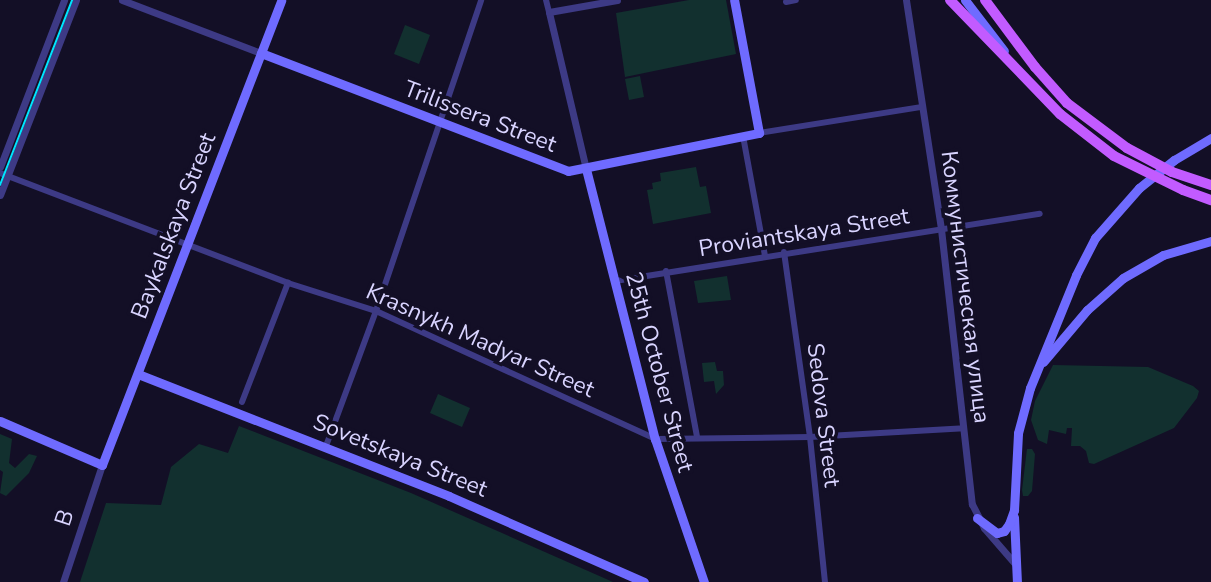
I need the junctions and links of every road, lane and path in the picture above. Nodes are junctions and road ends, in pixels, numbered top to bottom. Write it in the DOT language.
graph roads {
  1 [pos="64,0"];
  2 [pos="76,0"];
  3 [pos="122,0"];
  4 [pos="281,0"];
  5 [pos="481,0"];
  6 [pos="546,0"];
  7 [pos="617,0"];
  8 [pos="734,0"];
  9 [pos="796,0"];
  10 [pos="906,0"];
  11 [pos="950,0"];
  12 [pos="965,0"];
  13 [pos="985,0"];
  14 [pos="601,1"];
  15 [pos="786,2"];
  16 [pos="549,12"];
  17 [pos="261,53"];
  18 [pos="1021,72"];
  19 [pos="922,107"];
  20 [pos="583,118"];
  21 [pos="574,120"];
  22 [pos="440,124"];
  23 [pos="759,133"];
  24 [pos="743,136"];
  25 [pos="1211,138"];
  26 [pos="0,167"];
  27 [pos="586,169"];
  28 [pos="4,174"];
  29 [pos="1211,185"];
  30 [pos="0,195"];
  31 [pos="1211,200"];
  32 [pos="1040,214"];
  33 [pos="941,229"];
  34 [pos="1211,241"];
  35 [pos="188,243"];
  36 [pos="784,252"];
  37 [pos="765,256"];
  38 [pos="666,271"];
  39 [pos="615,281"];
  40 [pos="288,283"];
  41 [pos="376,311"];
  42 [pos="1036,372"];
  43 [pos="138,374"];
  44 [pos="242,402"];
  45 [pos="0,421"];
  46 [pos="964,428"];
  47 [pos="697,436"];
  48 [pos="810,437"];
  49 [pos="655,439"];
  50 [pos="326,446"];
  51 [pos="102,465"];
  52 [pos="1014,510"];
  53 [pos="977,518"];
  54 [pos="1016,565"];
  55 [pos="64,582"];
  56 [pos="644,582"];
  57 [pos="705,582"];
  58 [pos="825,582"];
  59 [pos="1017,582"];
  1 -- 26 [label="street"];
  2 -- 28 [label="street"];
  3 -- 17 [label="street, Trilissera Street"];
  4 -- 17 [label="main road, Baykalskaya Street"];
  5 -- 22 [label="street"];
  6 -- 16 [label="street"];
  7 -- 14 [label="street"];
  8 -- 23 [label="main road"];
  9 -- 15 [label="street"];
  10 -- 19 [label="street, Коммунистическая улица"];
  11 -- 18 [label="main road"];
  12 -- 18 [label="main road"];
  13 -- 29 [label="main road, bridge"];
  14 -- 16 [label="street"];
  16 -- 21 [label="street"];
  17 -- 22 [label="main road, Trilissera Street"];
  17 -- 35 [label="main road, Baykalskaya Street"];
  18 -- 31 [label="main road, bridge"];
  19 -- 23 [label="street, Trilissera Street"];
  19 -- 33 [label="street, Коммунистическая улица"];
  20 -- 21 [label="street"];
  21 -- 27 [label="street"];
  22 -- 27 [label="main road, Trilissera Street"];
  22 -- 41 [label="street"];
  23 -- 24 [label="main road, Trilissera Street"];
  24 -- 27 [label="main road, Trilissera Street"];
  24 -- 37 [label="street"];
  25 -- 42 [label="main road"];
  27 -- 39 [label="main road, 25th October Street"];
  28 -- 30 [label="street"];
  28 -- 35 [label="street, Krasnykh Madyar Street"];
  32 -- 33 [label="street, Proviantskaya Street"];
  33 -- 36 [label="street, Proviantskaya Street"];
  33 -- 46 [label="street, Коммунистическая улица"];
  34 -- 42 [label="main road"];
  35 -- 40 [label="street, Krasnykh Madyar Street"];
  35 -- 43 [label="main road, Baykalskaya Street"];
  36 -- 37 [label="street, Proviantskaya Street"];
  36 -- 48 [label="street, Sedova Street"];
  37 -- 38 [label="street, Proviantskaya Street"];
  38 -- 39 [label="street, Proviantskaya Street"];
  38 -- 47 [label="street"];
  39 -- 49 [label="main road, 25th October Street"];
  40 -- 41 [label="street, Krasnykh Madyar Street"];
  40 -- 44 [label="street"];
  41 -- 49 [label="street, Krasnykh Madyar Street"];
  41 -- 50 [label="street"];
  42 -- 52 [label="main road"];
  43 -- 50 [label="main road, Sovetskaya Street"];
  43 -- 51 [label="main road, Baykalskaya Street"];
  45 -- 51 [label="main road"];
  46 -- 48 [label="street, Krasnykh Madyar Street"];
  46 -- 53 [label="street, Коммунистическая улица"];
  47 -- 48 [label="street, Krasnykh Madyar Street"];
  47 -- 49 [label="street, Krasnykh Madyar Street"];
  48 -- 58 [label="street, Sedova Street"];
  49 -- 57 [label="main road, 25th October Street"];
  50 -- 56 [label="main road, Sovetskaya Street"];
  51 -- 55 [label="street, B"];
  52 -- 53 [label="main road"];
  52 -- 54 [label="main road"];
  53 -- 54 [label="street, Коммунистическая улица"];
  54 -- 59 [label="main road"];
}
